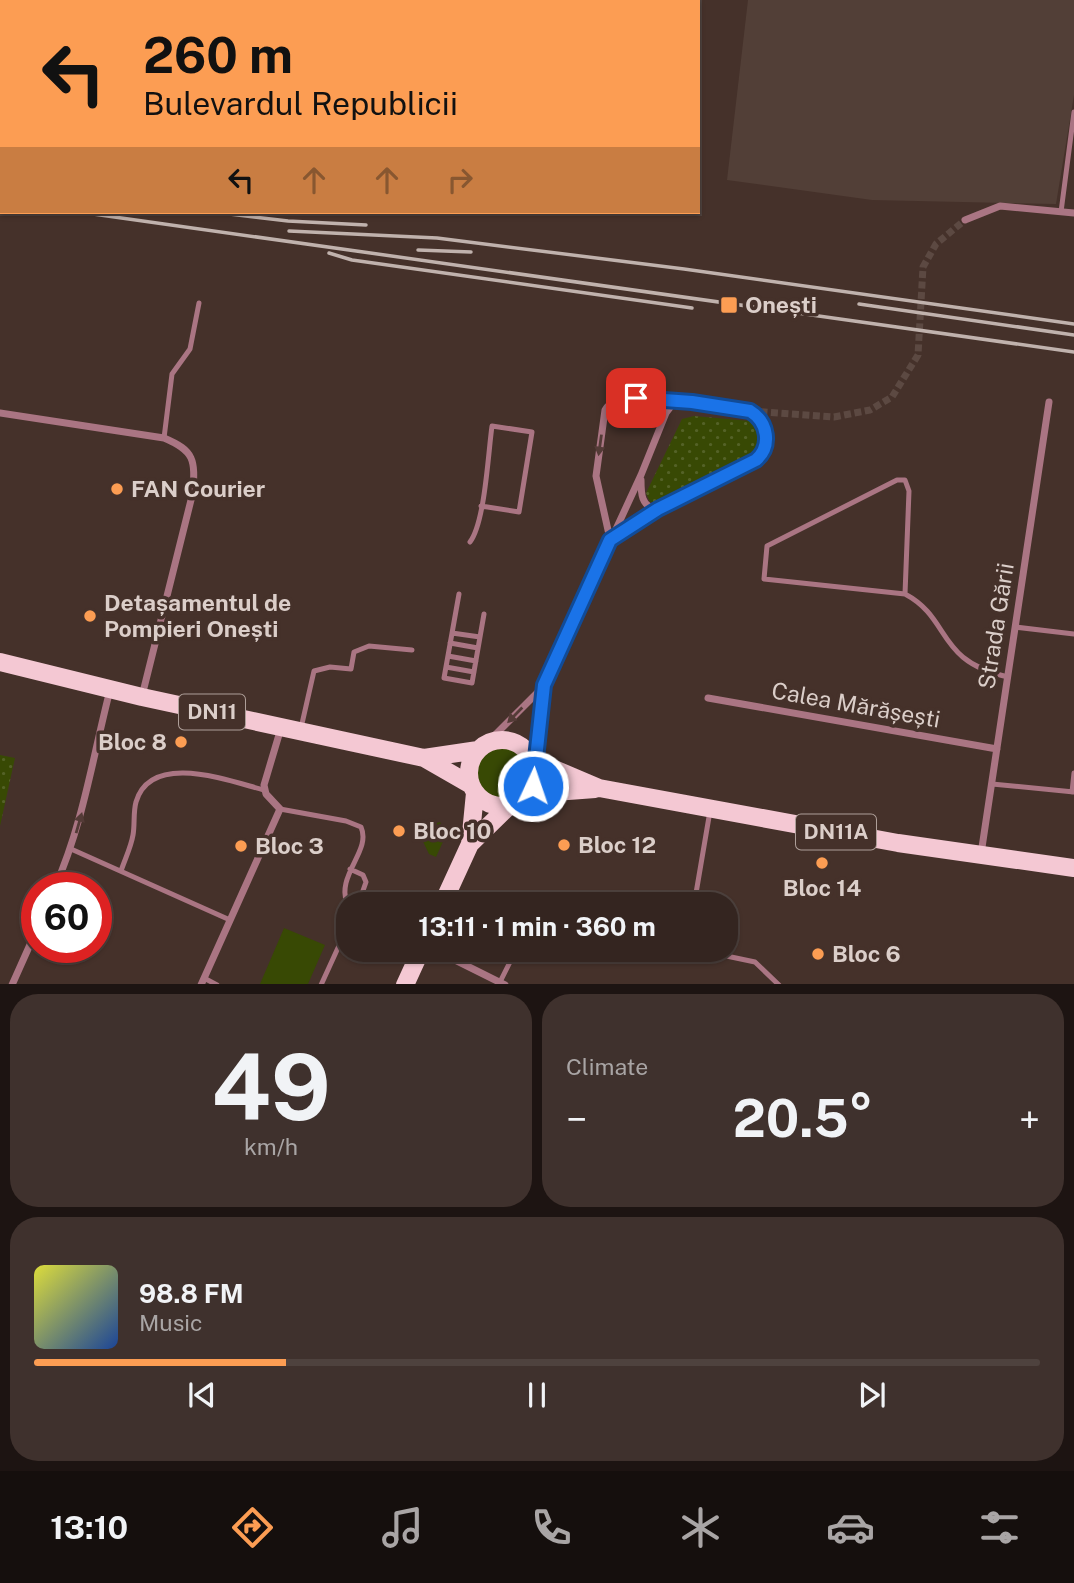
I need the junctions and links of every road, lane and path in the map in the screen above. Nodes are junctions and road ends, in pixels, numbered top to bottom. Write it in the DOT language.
graph roads {
  1 [pos="1074,112"];
  2 [pos="1061,212"];
  3 [pos="1074,213"];
  4 [pos="965,220"];
  5 [pos="199,303"];
  6 [pos="682,401"];
  7 [pos="1049,402"];
  8 [pos="0,413"];
  9 [pos="164,438"];
  10 [pos="641,475"];
  11 [pos="481,506"];
  12 [pos="657,509"];
  13 [pos="610,540"];
  14 [pos="470,542"];
  15 [pos="459,594"];
  16 [pos="905,594"];
  17 [pos="484,614"];
  18 [pos="1015,626"];
  19 [pos="452,633"];
  20 [pos="1074,634"];
  21 [pos="480,638"];
  22 [pos="450,643"];
  23 [pos="478,648"];
  24 [pos="412,650"];
  25 [pos="448,656"];
  26 [pos="476,661"];
  27 [pos="0,662"];
  28 [pos="446,667"];
  29 [pos="474,672"];
  30 [pos="1008,677"];
  31 [pos="544,685"];
  32 [pos="111,689"];
  33 [pos="142,696"];
  34 [pos="708,698"];
  35 [pos="281,727"];
  36 [pos="300,731"];
  37 [pos="482,747"];
  38 [pos="997,749"];
  39 [pos="424,758"];
  40 [pos="533,760"];
  41 [pos="1074,774"];
  42 [pos="992,783"];
  43 [pos="598,788"];
  44 [pos="473,789"];
  45 [pos="264,790"];
  46 [pos="1073,792"];
  47 [pos="528,794"];
  48 [pos="510,805"];
  49 [pos="711,808"];
  50 [pos="280,809"];
  51 [pos="470,844"];
  52 [pos="71,849"];
  53 [pos="981,856"];
  54 [pos="1074,868"];
  55 [pos="350,869"];
  56 [pos="121,871"];
  57 [pos="61,872"];
  58 [pos="342,892"];
  59 [pos="363,892"];
  60 [pos="448,892"];
  61 [pos="696,892"];
  62 [pos="230,920"];
  63 [pos="336,952"];
  64 [pos="738,958"];
  65 [pos="416,962"];
  66 [pos="458,962"];
  67 [pos="511,962"];
  68 [pos="22,963"];
  69 [pos="202,981"];
  70 [pos="12,984"];
  71 [pos="321,984"];
  72 [pos="405,984"];
  73 [pos="501,984"];
  74 [pos="778,984"];
  1 -- 2 [label="lane"];
  2 -- 3 [label="street"];
  2 -- 4 [label="street"];
  5 -- 9 [label="lane"];
  6 -- 10 [label="street"];
  6 -- 12 [label="street"];
  6 -- 13 [label="street, one-way"];
  7 -- 18 [label="street, Strada Gării"];
  8 -- 9 [label="street"];
  9 -- 33 [label="street"];
  10 -- 12 [label="street"];
  10 -- 13 [label="street"];
  11 -- 11 [label="lane"];
  11 -- 14 [label="lane"];
  12 -- 13 [label="street"];
  13 -- 31 [label="street"];
  15 -- 19 [label="lane"];
  16 -- 16 [label="lane"];
  16 -- 30 [label="lane"];
  17 -- 21 [label="lane"];
  18 -- 20 [label="lane"];
  18 -- 30 [label="street, Strada Gării"];
  19 -- 21 [label="lane"];
  19 -- 22 [label="lane"];
  21 -- 23 [label="lane"];
  22 -- 23 [label="lane"];
  22 -- 25 [label="lane"];
  23 -- 26 [label="lane"];
  24 -- 36 [label="lane"];
  25 -- 26 [label="lane"];
  25 -- 28 [label="lane"];
  26 -- 29 [label="lane"];
  27 -- 32 [label="main road, DN11"];
  28 -- 29 [label="lane"];
  28 -- 29 [label="lane"];
  30 -- 38 [label="street, Strada Gării"];
  31 -- 37 [label="street, one-way"];
  31 -- 40 [label="street"];
  32 -- 33 [label="main road, DN11"];
  52 -- 32 [label="street, one-way"];
  33 -- 35 [label="main road, DN11"];
  34 -- 38 [label="street, Calea Mărășești"];
  35 -- 36 [label="main road, DN11"];
  35 -- 45 [label="street"];
  36 -- 39 [label="main road, DN11"];
  37 -- 39 [label="main road, DN11"];
  37 -- 40 [label="main road, DN11"];
  37 -- 44 [label="main road"];
  38 -- 42 [label="street, Strada Gării"];
  39 -- 44 [label="main road, DN11"];
  40 -- 43 [label="main road"];
  40 -- 47 [label="main road"];
  41 -- 46 [label="lane"];
  42 -- 46 [label="lane"];
  42 -- 53 [label="street, Strada Gării"];
  43 -- 47 [label="main road, DN11A"];
  43 -- 49 [label="main road, DN11A"];
  44 -- 48 [label="main road, DN11"];
  44 -- 51 [label="main road"];
  45 -- 50 [label="street"];
  45 -- 56 [label="lane"];
  47 -- 48 [label="main road"];
  48 -- 51 [label="main road"];
  49 -- 53 [label="main road, DN11A"];
  49 -- 61 [label="lane"];
  50 -- 55 [label="lane"];
  50 -- 62 [label="street"];
  51 -- 60 [label="main road"];
  52 -- 56 [label="lane"];
  52 -- 57 [label="street"];
  53 -- 54 [label="main road, DN11A"];
  55 -- 58 [label="lane"];
  55 -- 59 [label="lane"];
  56 -- 62 [label="lane"];
  62 -- 69 [label="street"];
  63 -- 71 [label="lane"];
  64 -- 74 [label="lane"];
  65 -- 72 [label="main road"];
  66 -- 73 [label="street"];
  67 -- 73 [label="lane"];
  68 -- 70 [label="street"];
}
